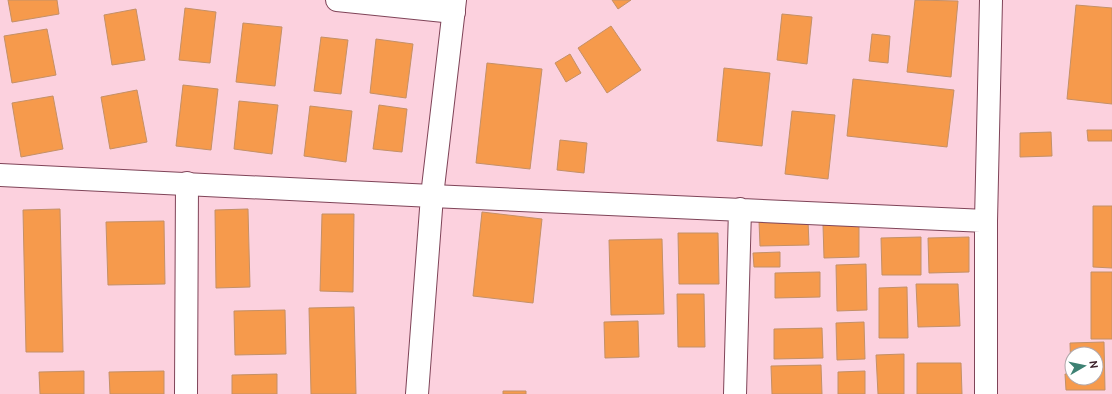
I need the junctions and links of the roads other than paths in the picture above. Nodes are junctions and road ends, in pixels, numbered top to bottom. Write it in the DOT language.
graph roads {
  1 [pos="337,0"];
  2 [pos="990,0"];
  3 [pos="454,6"];
  4 [pos="0,175"];
  5 [pos="187,183"];
  6 [pos="432,196"];
  7 [pos="740,209"];
  8 [pos="986,221"];
  9 [pos="186,394"];
  10 [pos="417,394"];
  11 [pos="736,394"];
  12 [pos="986,394"];
  1 -- 3 [label="street"];
  2 -- 8 [label="street"];
  3 -- 6 [label="street"];
  4 -- 5 [label="street"];
  5 -- 6 [label="street"];
  5 -- 9 [label="street"];
  6 -- 7 [label="street"];
  6 -- 10 [label="street"];
  7 -- 8 [label="street"];
  7 -- 11 [label="street"];
  8 -- 12 [label="street"];
}
